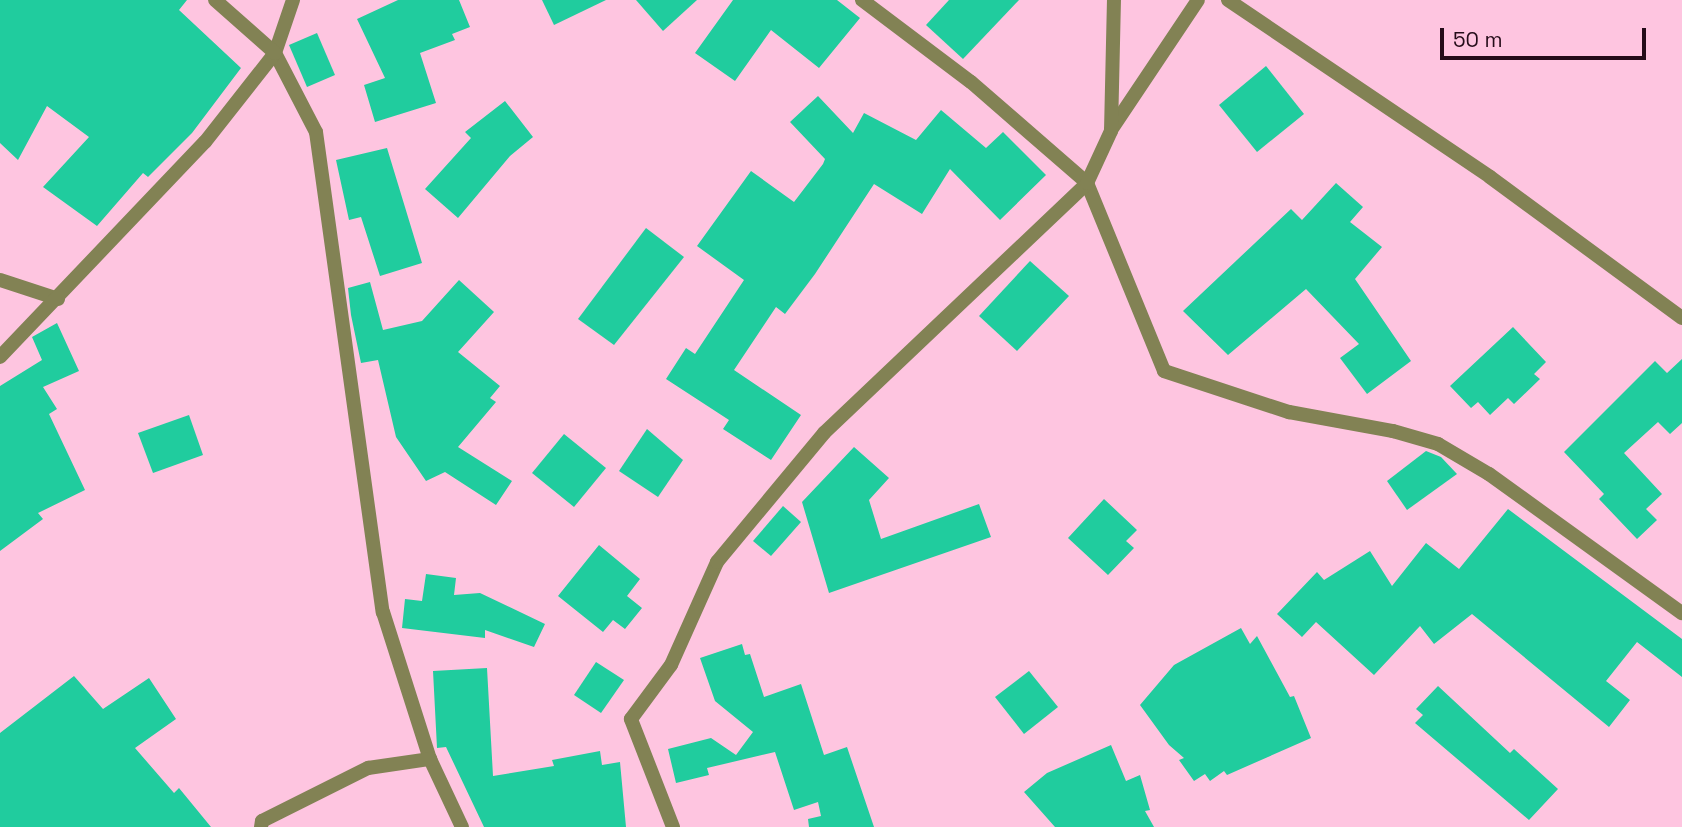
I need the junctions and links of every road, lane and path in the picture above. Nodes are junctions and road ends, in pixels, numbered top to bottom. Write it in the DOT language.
graph roads {
  1 [pos="215,0"];
  2 [pos="293,0"];
  3 [pos="862,0"];
  4 [pos="1114,0"];
  5 [pos="1198,0"];
  6 [pos="1228,0"];
  7 [pos="275,53"];
  8 [pos="1111,131"];
  9 [pos="1087,183"];
  10 [pos="0,280"];
  11 [pos="58,299"];
  12 [pos="1682,318"];
  13 [pos="0,357"];
  14 [pos="1682,613"];
  15 [pos="430,759"];
  16 [pos="261,827"];
  17 [pos="463,827"];
  18 [pos="673,827"];
  1 -- 7 [label="street"];
  2 -- 7 [label="street"];
  3 -- 9 [label="street"];
  4 -- 8 [label="street"];
  5 -- 8 [label="street"];
  6 -- 12 [label="street"];
  7 -- 11 [label="street"];
  7 -- 15 [label="street"];
  8 -- 9 [label="street"];
  9 -- 14 [label="street"];
  9 -- 18 [label="street"];
  10 -- 11 [label="street"];
  11 -- 13 [label="street"];
  15 -- 16 [label="street"];
  15 -- 17 [label="street"];
}
